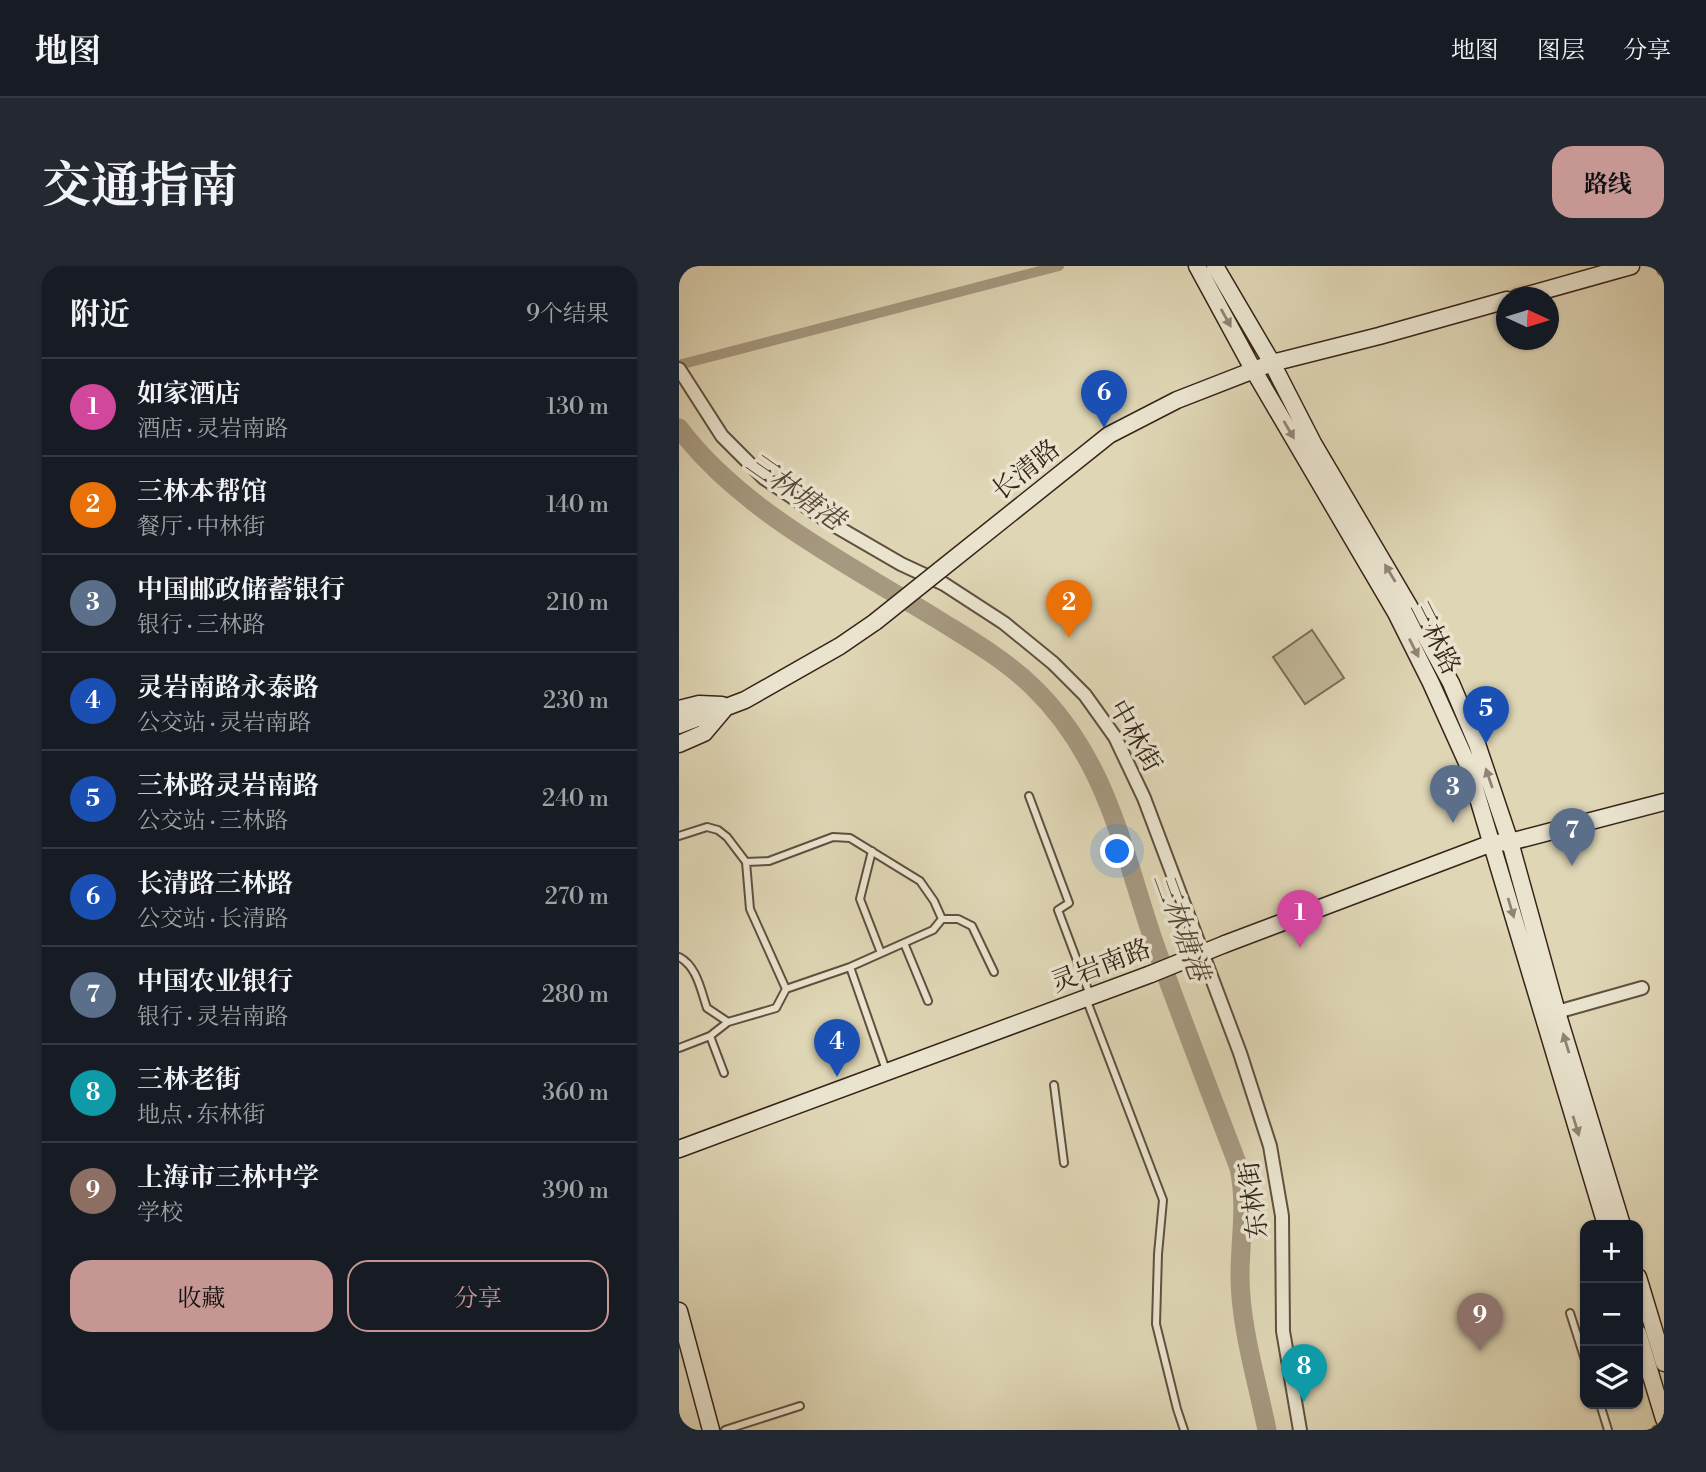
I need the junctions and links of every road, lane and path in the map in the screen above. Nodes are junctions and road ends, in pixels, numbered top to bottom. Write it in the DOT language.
graph roads {
  1 [pos="1197,266"];
  2 [pos="1215,266"];
  3 [pos="1631,266"];
  4 [pos="1556,287"];
  5 [pos="1496,303"];
  6 [pos="1272,363"];
  7 [pos="679,369"];
  8 [pos="1254,371"];
  9 [pos="940,576"];
  10 [pos="728,706"];
  11 [pos="679,709"];
  12 [pos="679,725"];
  13 [pos="679,744"];
  14 [pos="1029,796"];
  15 [pos="1664,802"];
  16 [pos="679,836"];
  17 [pos="1510,842"];
  18 [pos="1492,843"];
  19 [pos="872,851"];
  20 [pos="746,862"];
  21 [pos="942,919"];
  22 [pos="904,943"];
  23 [pos="881,953"];
  24 [pos="679,957"];
  25 [pos="850,967"];
  26 [pos="994,972"];
  27 [pos="1209,973"];
  28 [pos="1642,988"];
  29 [pos="786,989"];
  30 [pos="1089,998"];
  31 [pos="928,1001"];
  32 [pos="1557,1012"];
  33 [pos="729,1022"];
  34 [pos="711,1036"];
  35 [pos="679,1048"];
  36 [pos="886,1072"];
  37 [pos="724,1073"];
  38 [pos="1053,1084"];
  39 [pos="679,1149"];
  40 [pos="1064,1163"];
  41 [pos="1605,1220"];
  42 [pos="1620,1220"];
  43 [pos="1640,1283"];
  44 [pos="679,1311"];
  45 [pos="1570,1313"];
  46 [pos="1581,1346"];
  47 [pos="1642,1346"];
  48 [pos="1664,1363"];
  49 [pos="800,1406"];
  50 [pos="1602,1409"];
  51 [pos="1664,1419"];
  52 [pos="1664,1427"];
  53 [pos="711,1430"];
  54 [pos="725,1430"];
  55 [pos="1184,1430"];
  56 [pos="1300,1430"];
  57 [pos="1608,1430"];
  58 [pos="1656,1430"];
  1 -- 8 [label="main road, 三林路, one-way"];
  2 -- 6 [label="main road, 三林路"];
  3 -- 4 [label="main road"];
  5 -- 6 [label="main road, 长清路"];
  6 -- 8 [label="main road, 长清路"];
  17 -- 6 [label="main road, 三林路, one-way"];
  7 -- 9 [label="street, 中林街"];
  8 -- 9 [label="main road, 长清路"];
  8 -- 18 [label="main road, 三林路, one-way"];
  9 -- 10 [label="main road, 长清路, bridge"];
  9 -- 27 [label="street, 中林街"];
  10 -- 11 [label="main road, 长清路"];
  10 -- 12 [label="main road, 长清路"];
  10 -- 13 [label="main road, 长清路"];
  14 -- 30 [label="lane"];
  15 -- 17 [label="main road, 灵岩南路"];
  16 -- 20 [label="lane"];
  17 -- 18 [label="main road, 灵岩南路"];
  17 -- 32 [label="main road, 三林路"];
  18 -- 30 [label="main road, 灵岩南路, bridge"];
  18 -- 41 [label="main road, 三林路, one-way"];
  19 -- 20 [label="lane"];
  19 -- 21 [label="lane"];
  19 -- 23 [label="lane"];
  20 -- 29 [label="lane"];
  21 -- 22 [label="lane"];
  21 -- 26 [label="lane"];
  22 -- 23 [label="lane"];
  22 -- 31 [label="lane"];
  23 -- 25 [label="lane"];
  24 -- 33 [label="lane"];
  25 -- 29 [label="lane"];
  25 -- 36 [label="lane"];
  27 -- 56 [label="street, 东林街"];
  28 -- 32 [label="street"];
  29 -- 33 [label="lane"];
  30 -- 36 [label="main road, 灵岩南路"];
  30 -- 55 [label="lane"];
  42 -- 32 [label="main road, 三林路, one-way"];
  33 -- 34 [label="lane"];
  34 -- 35 [label="lane"];
  34 -- 37 [label="lane"];
  36 -- 39 [label="main road, 灵岩南路"];
  38 -- 40 [label="lane"];
  43 -- 48 [label="main road"];
  44 -- 53 [label="main road"];
  45 -- 46 [label="lane"];
  47 -- 51 [label="main road"];
  49 -- 54 [label="lane"];
  50 -- 57 [label="lane"];
  52 -- 58 [label="lane"];
}
